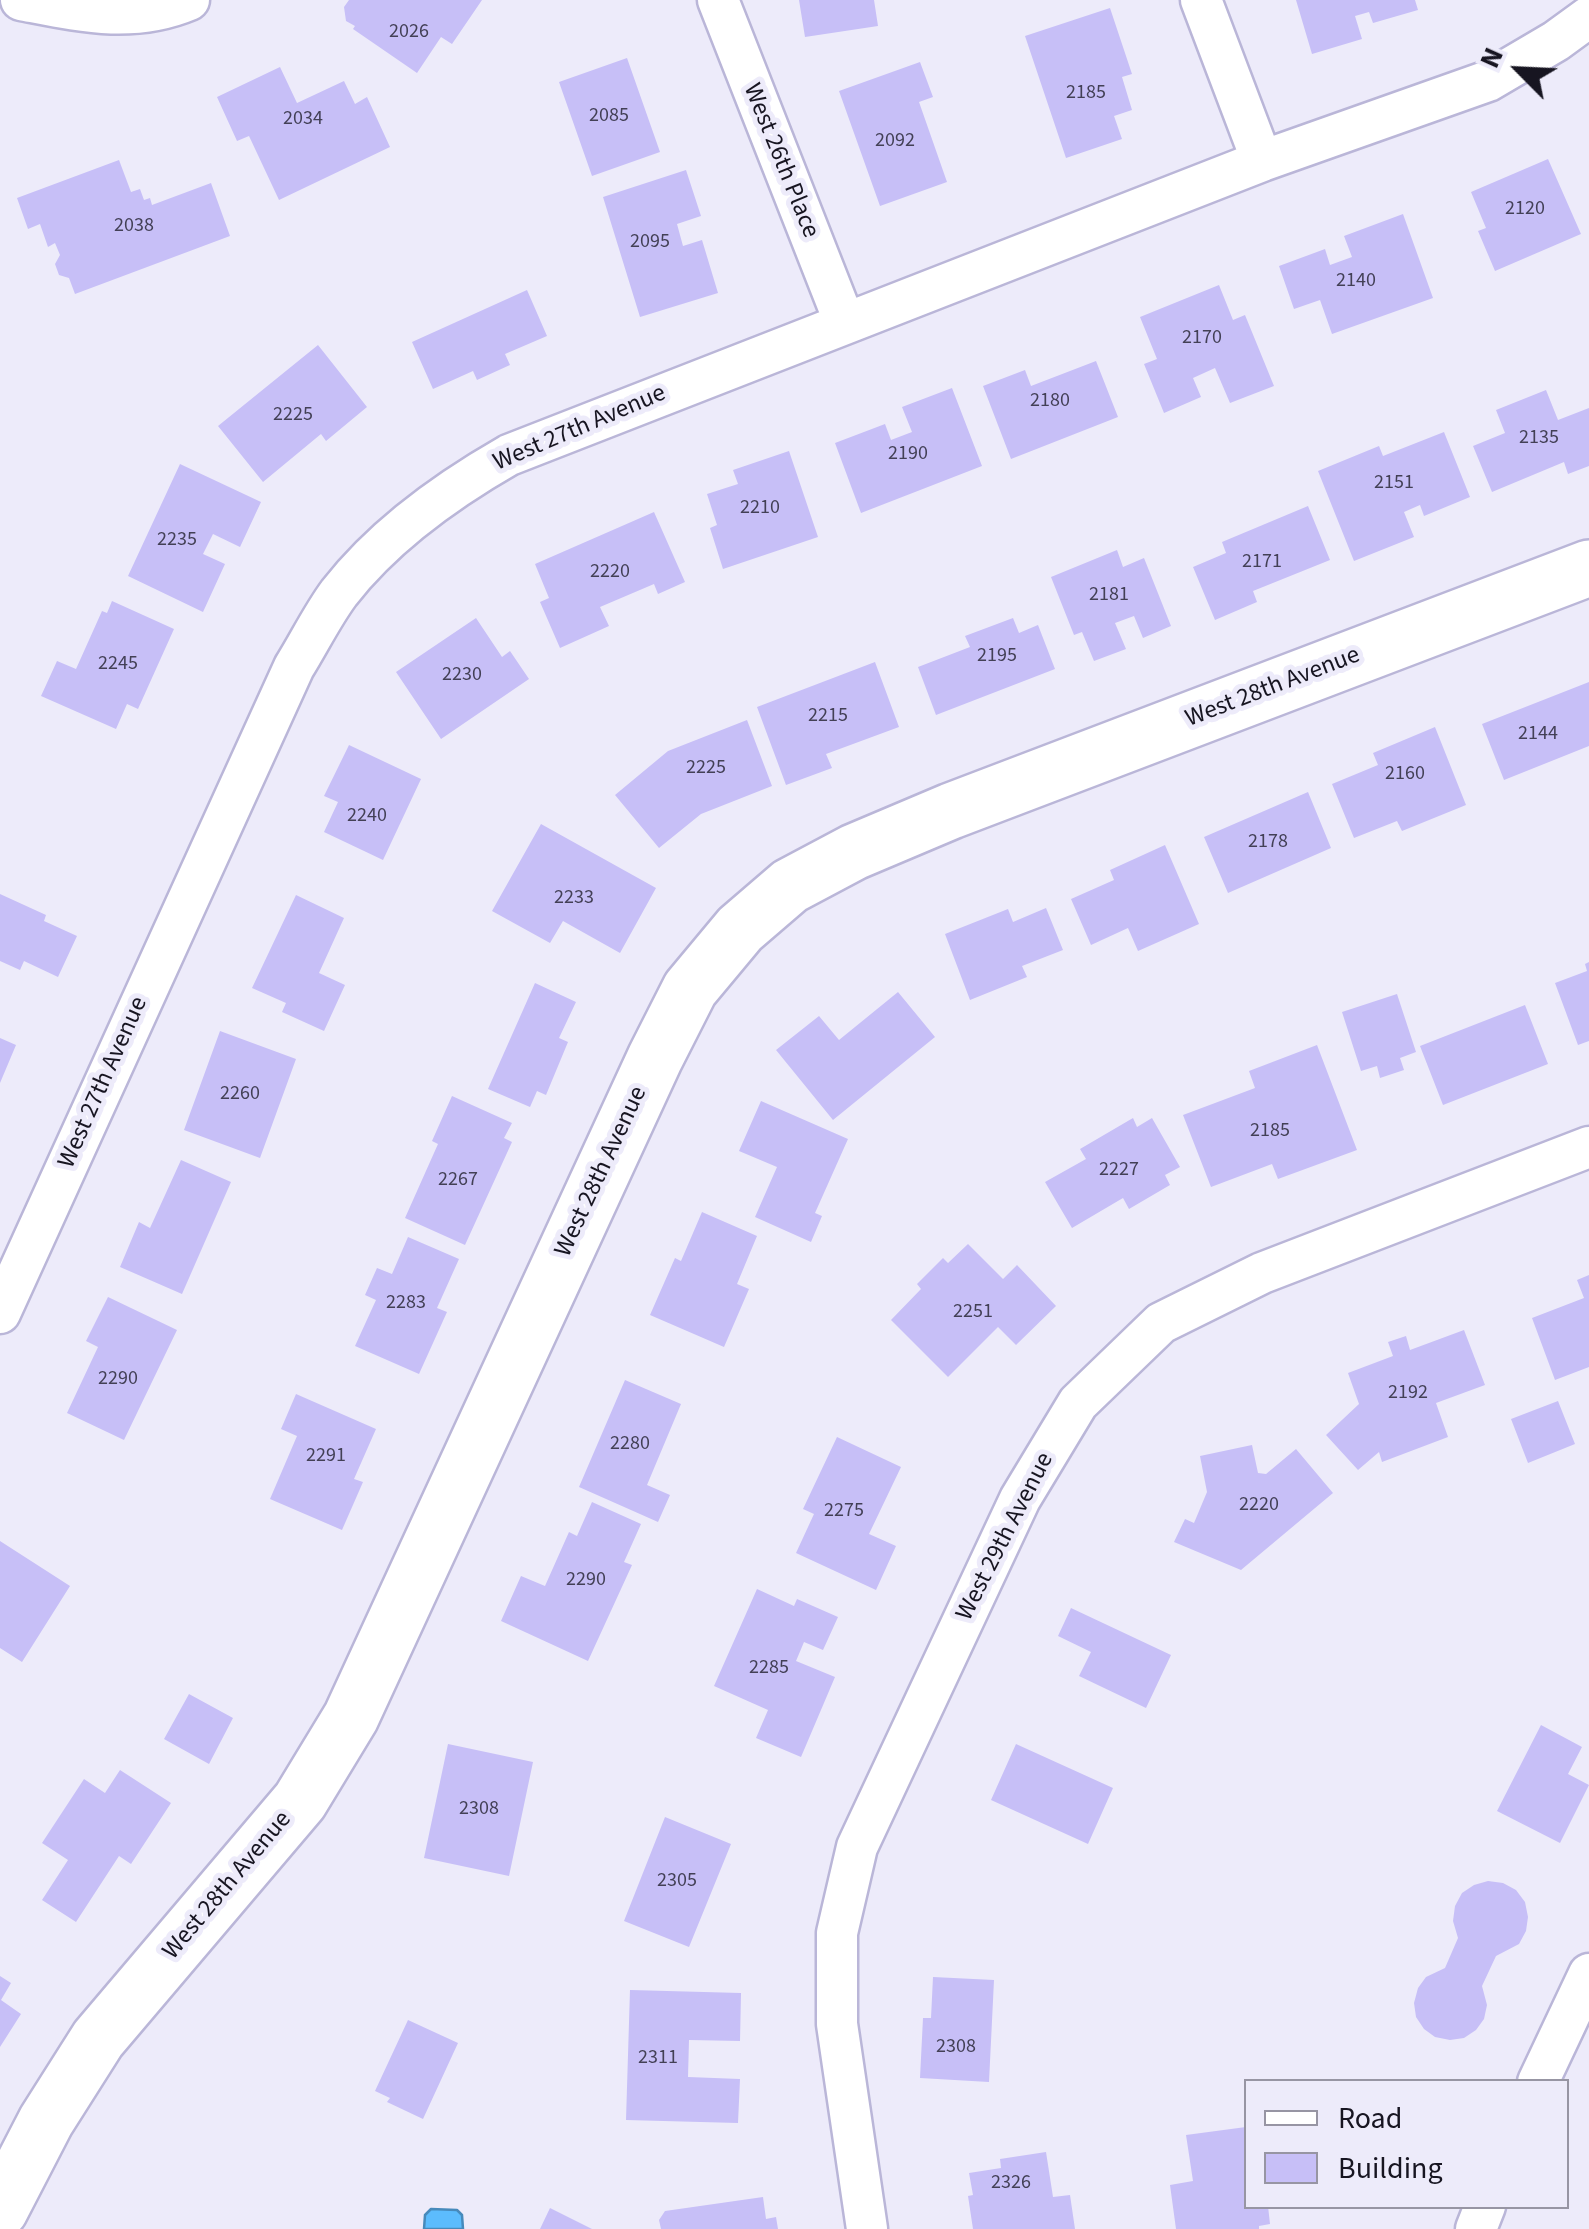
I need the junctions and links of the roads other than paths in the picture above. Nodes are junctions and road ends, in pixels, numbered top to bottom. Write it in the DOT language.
graph roads {
  1 [pos="21,0"];
  2 [pos="189,0"];
  3 [pos="718,0"];
  4 [pos="1201,0"];
  5 [pos="1589,17"];
  6 [pos="1262,161"];
  7 [pos="844,322"];
  8 [pos="1589,568"];
  9 [pos="1589,1147"];
  10 [pos="0,1313"];
  11 [pos="1589,1974"];
  12 [pos="1539,2079"];
  13 [pos="0,2210"];
  14 [pos="867,2229"];
  1 -- 2 [label="street"];
  3 -- 7 [label="street, West 26th Place"];
  4 -- 6 [label="street"];
  5 -- 6 [label="street, West 27th Avenue"];
  6 -- 7 [label="street, West 27th Avenue"];
  7 -- 10 [label="street, West 27th Avenue"];
  8 -- 13 [label="street, West 28th Avenue"];
  9 -- 14 [label="street, West 29th Avenue"];
  11 -- 12 [label="street"];
}
